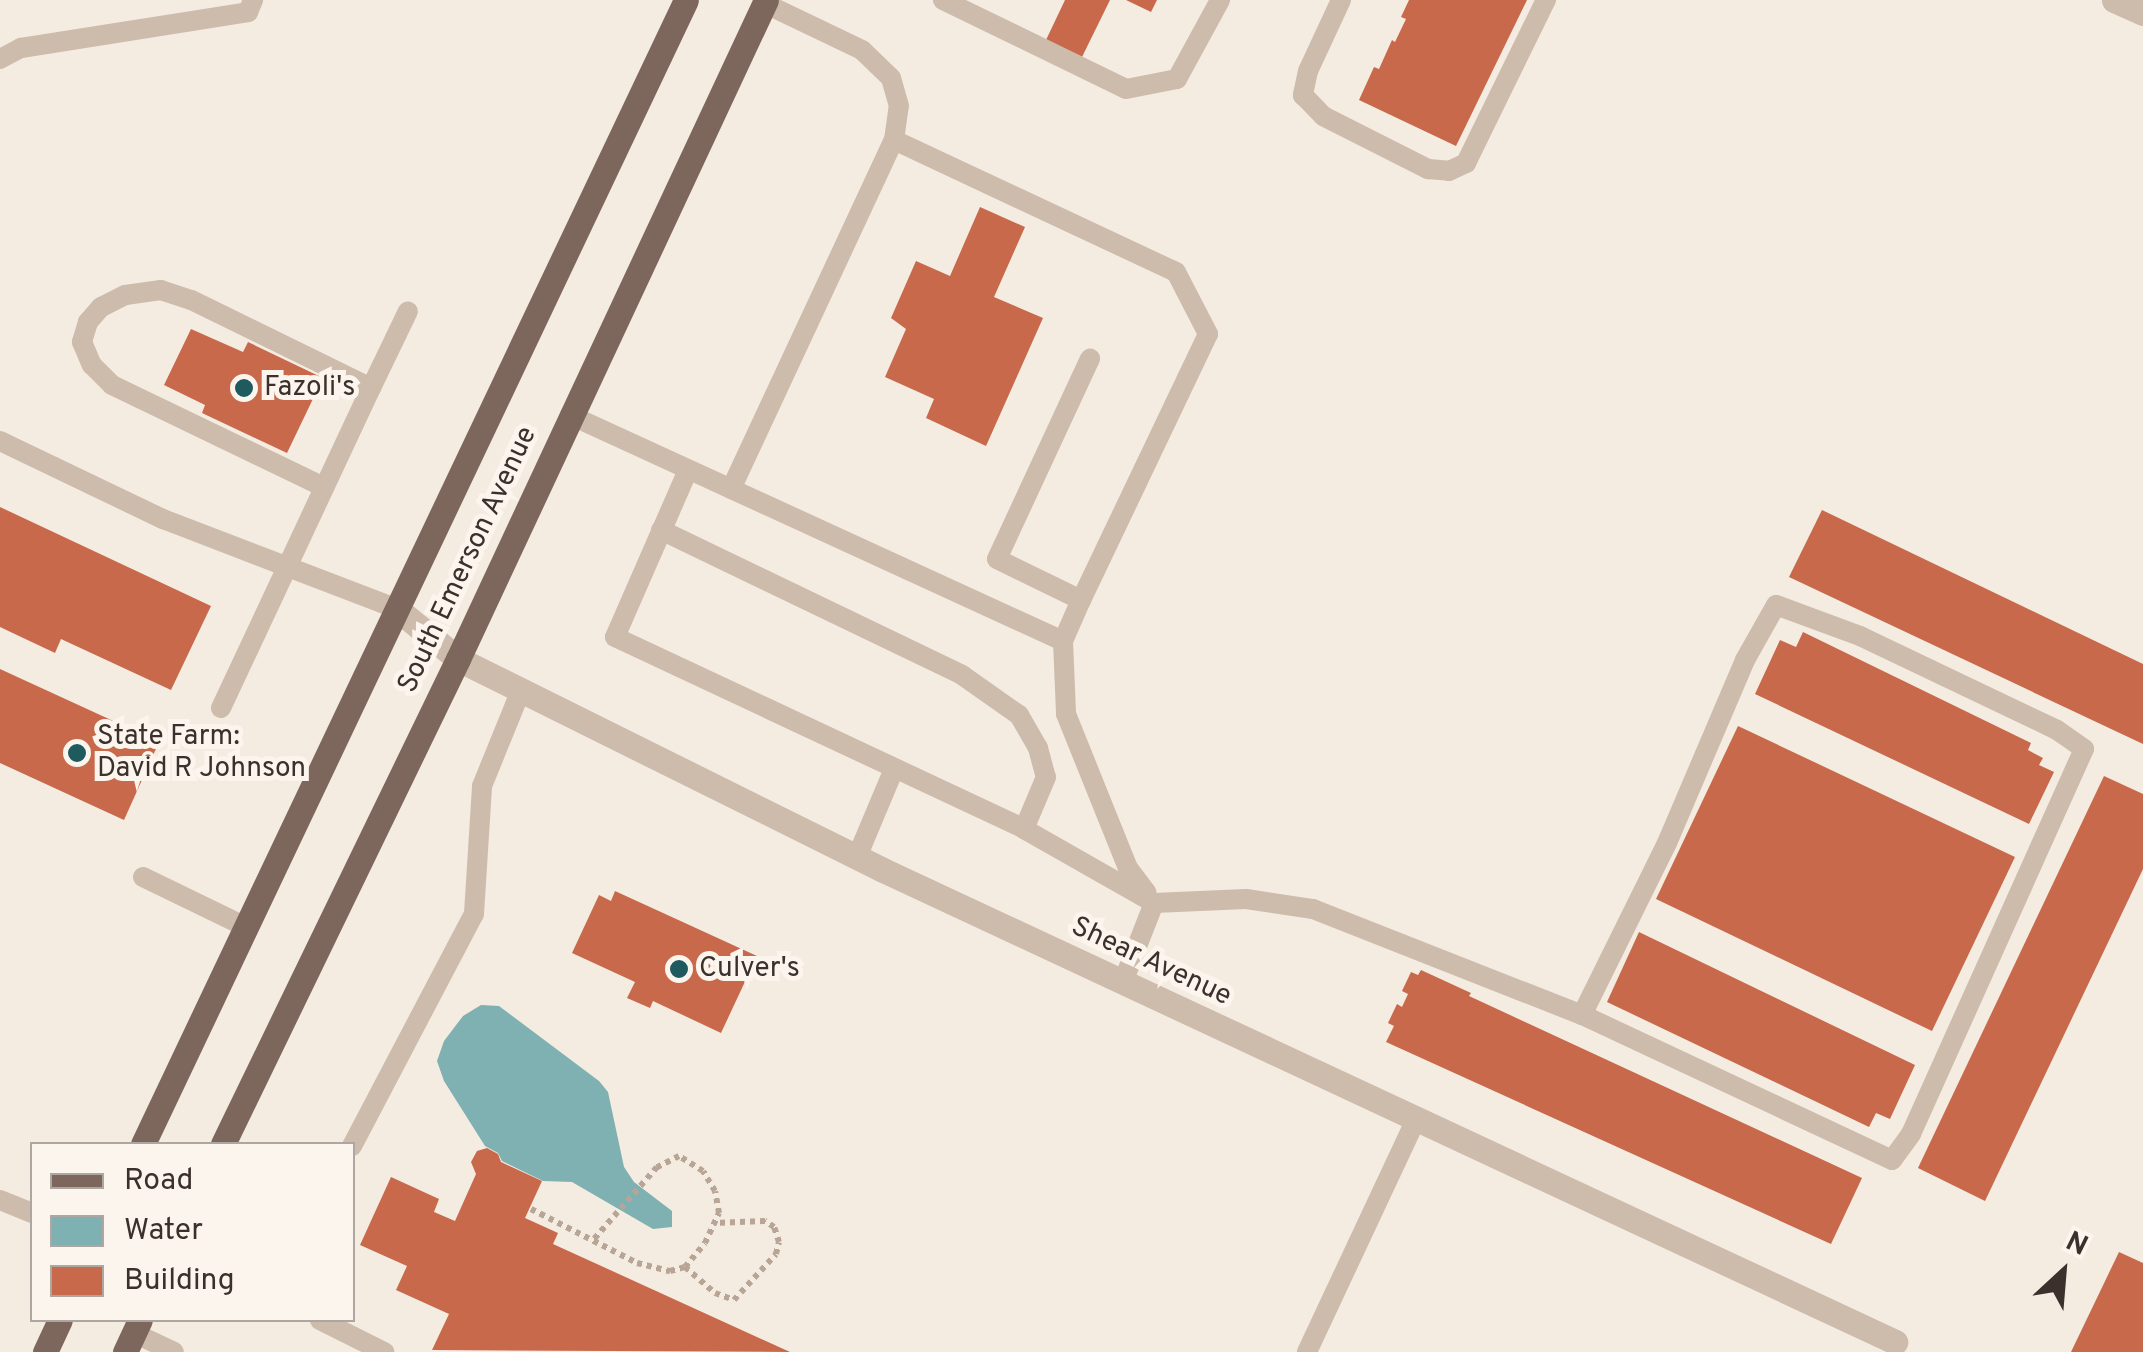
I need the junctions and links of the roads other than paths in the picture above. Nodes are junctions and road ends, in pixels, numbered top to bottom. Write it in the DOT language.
graph roads {
  1 [pos="253,0"];
  2 [pos="686,0"];
  3 [pos="943,0"];
  4 [pos="1220,0"];
  5 [pos="1341,0"];
  6 [pos="1546,0"];
  7 [pos="2114,0"];
  8 [pos="765,2"];
  9 [pos="2143,13"];
  10 [pos="0,59"];
  11 [pos="894,140"];
  12 [pos="408,311"];
  13 [pos="1090,358"];
  14 [pos="372,388"];
  15 [pos="570,415"];
  16 [pos="0,441"];
  17 [pos="688,470"];
  18 [pos="324,487"];
  19 [pos="731,489"];
  20 [pos="661,530"];
  21 [pos="288,566"];
  22 [pos="1081,600"];
  23 [pos="397,609"];
  24 [pos="1063,641"];
  25 [pos="458,658"];
  26 [pos="520,690"];
  27 [pos="221,708"];
  28 [pos="894,769"];
  29 [pos="1024,829"];
  30 [pos="857,857"];
  31 [pos="143,878"];
  32 [pos="1154,903"];
  33 [pos="246,927"];
  34 [pos="1123,982"];
  35 [pos="1582,1015"];
  36 [pos="1416,1118"];
  37 [pos="144,1142"];
  38 [pos="224,1142"];
  39 [pos="354,1142"];
  40 [pos="0,1200"];
  41 [pos="30,1213"];
  42 [pos="59,1322"];
  43 [pos="324,1322"];
  44 [pos="133,1335"];
  45 [pos="1893,1347"];
  46 [pos="44,1352"];
  47 [pos="174,1352"];
  48 [pos="384,1352"];
  49 [pos="1307,1352"];
  1 -- 10 [label="lane"];
  2 -- 23 [label="main road, South Emerson Avenue"];
  3 -- 4 [label="lane"];
  5 -- 6 [label="lane"];
  7 -- 9 [label="street"];
  8 -- 11 [label="lane"];
  8 -- 15 [label="main road, South Emerson Avenue"];
  11 -- 19 [label="lane"];
  11 -- 22 [label="lane"];
  12 -- 14 [label="lane"];
  13 -- 22 [label="lane"];
  14 -- 18 [label="lane"];
  14 -- 18 [label="lane"];
  15 -- 17 [label="lane"];
  15 -- 25 [label="main road, South Emerson Avenue"];
  16 -- 21 [label="lane"];
  17 -- 19 [label="lane"];
  17 -- 20 [label="lane"];
  18 -- 21 [label="lane"];
  19 -- 24 [label="lane"];
  20 -- 28 [label="lane"];
  20 -- 29 [label="lane"];
  21 -- 23 [label="lane"];
  21 -- 27 [label="lane"];
  22 -- 24 [label="lane"];
  23 -- 25 [label="street, Shear Avenue"];
  23 -- 33 [label="main road, South Emerson Avenue"];
  24 -- 32 [label="lane"];
  25 -- 26 [label="street, Shear Avenue"];
  25 -- 38 [label="main road, South Emerson Avenue"];
  26 -- 30 [label="street, Shear Avenue"];
  26 -- 39 [label="lane"];
  28 -- 29 [label="lane"];
  28 -- 30 [label="lane"];
  29 -- 32 [label="lane"];
  30 -- 34 [label="street, Shear Avenue"];
  31 -- 33 [label="lane"];
  32 -- 34 [label="lane"];
  32 -- 35 [label="lane"];
  33 -- 37 [label="main road, South Emerson Avenue"];
  34 -- 36 [label="street, Shear Avenue"];
  35 -- 35 [label="lane"];
  36 -- 45 [label="street, Shear Avenue"];
  36 -- 49 [label="lane"];
  40 -- 41 [label="lane"];
  42 -- 46 [label="main road"];
  43 -- 48 [label="lane"];
  44 -- 47 [label="lane"];
}
